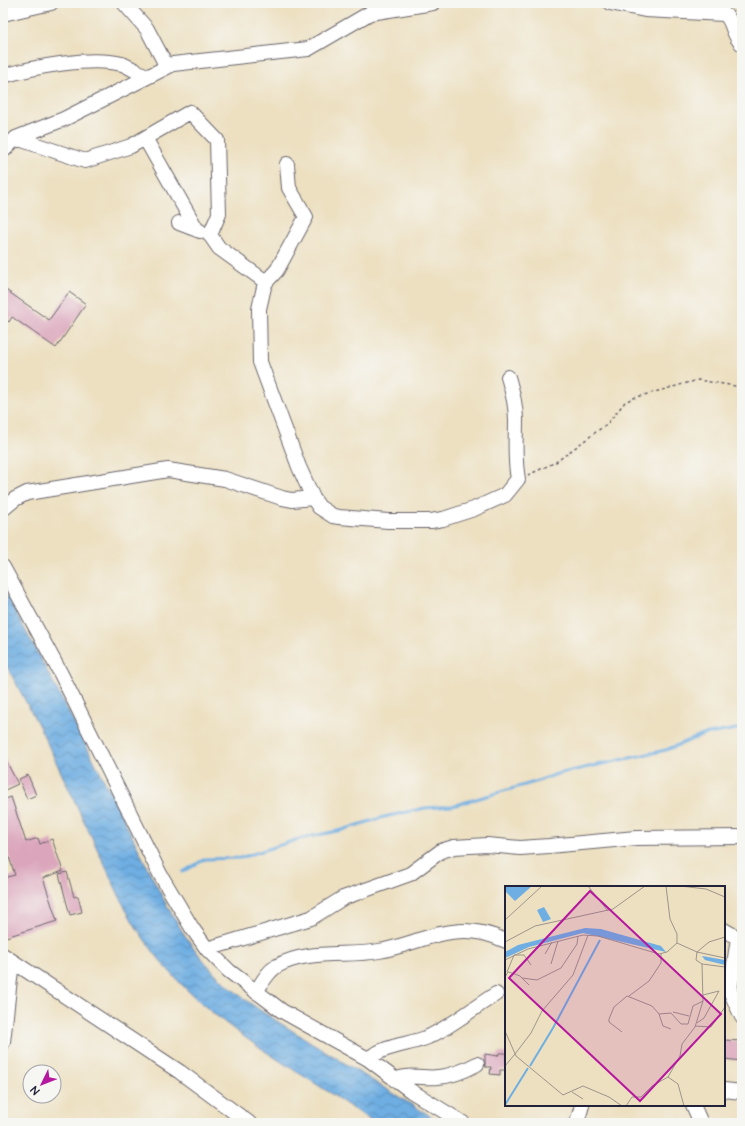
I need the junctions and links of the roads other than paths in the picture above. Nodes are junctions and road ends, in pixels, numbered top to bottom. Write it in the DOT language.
graph roads {
  1 [pos="51,3"];
  2 [pos="124,3"];
  3 [pos="432,3"];
  4 [pos="610,3"];
  5 [pos="3,14"];
  6 [pos="742,44"];
  7 [pos="167,67"];
  8 [pos="3,76"];
  9 [pos="147,76"];
  10 [pos="16,138"];
  11 [pos="145,138"];
  12 [pos="3,151"];
  13 [pos="286,164"];
  14 [pos="179,223"];
  15 [pos="203,232"];
  16 [pos="266,282"];
  17 [pos="508,377"];
  18 [pos="313,498"];
  19 [pos="3,509"];
  20 [pos="3,567"];
  21 [pos="742,837"];
  22 [pos="725,931"];
  23 [pos="505,941"];
  24 [pos="207,949"];
  25 [pos="7,958"];
  26 [pos="256,992"];
  27 [pos="496,994"];
  28 [pos="742,1017"];
  29 [pos="3,1042"];
  30 [pos="368,1059"];
  31 [pos="477,1064"];
  32 [pos="395,1080"];
  33 [pos="725,1090"];
  34 [pos="742,1092"];
  35 [pos="582,1106"];
  36 [pos="693,1106"];
  37 [pos="249,1123"];
  38 [pos="463,1123"];
  39 [pos="577,1123"];
  40 [pos="701,1123"];
  1 -- 5 [label="street"];
  2 -- 7 [label="street"];
  3 -- 7 [label="street"];
  4 -- 6 [label="street"];
  7 -- 9 [label="street"];
  8 -- 9 [label="street"];
  9 -- 10 [label="street"];
  10 -- 11 [label="street"];
  10 -- 12 [label="street"];
  11 -- 15 [label="street"];
  11 -- 15 [label="street"];
  13 -- 16 [label="street"];
  14 -- 15 [label="street"];
  15 -- 16 [label="street"];
  16 -- 18 [label="street"];
  17 -- 18 [label="street"];
  18 -- 19 [label="street"];
  20 -- 24 [label="street"];
  21 -- 24 [label="street"];
  22 -- 28 [label="street"];
  23 -- 26 [label="street"];
  24 -- 26 [label="street"];
  25 -- 29 [label="street"];
  25 -- 37 [label="street"];
  26 -- 30 [label="street"];
  27 -- 30 [label="street"];
  30 -- 32 [label="street"];
  31 -- 32 [label="street"];
  32 -- 38 [label="street"];
  33 -- 34 [label="street"];
  35 -- 39 [label="street"];
  36 -- 40 [label="street"];
}
